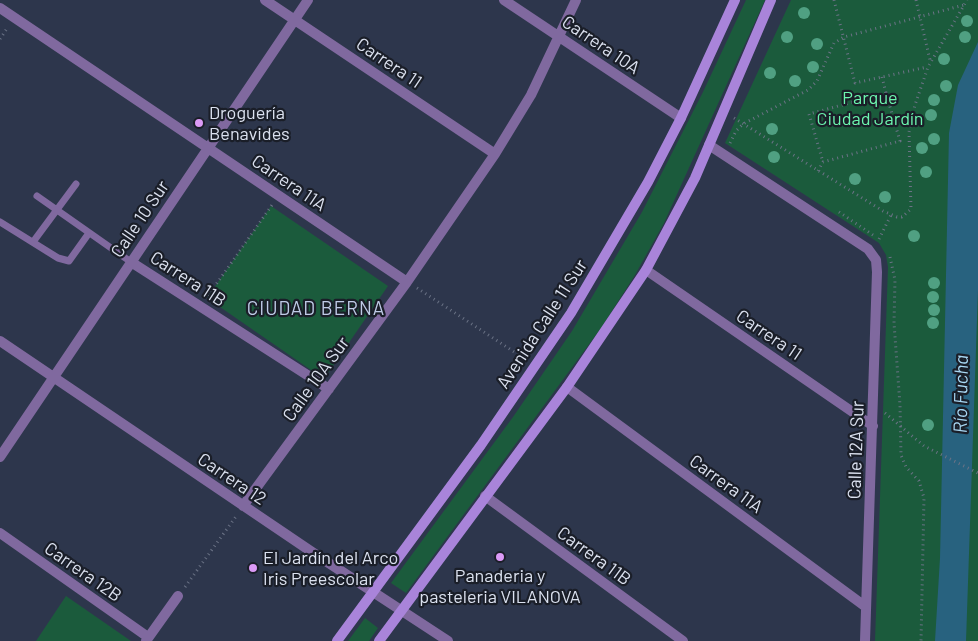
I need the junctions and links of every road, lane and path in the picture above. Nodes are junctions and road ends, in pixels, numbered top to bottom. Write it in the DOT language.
graph roads {
  1 [pos="265,0"];
  2 [pos="308,0"];
  3 [pos="504,0"];
  4 [pos="576,0"];
  5 [pos="735,0"];
  6 [pos="771,0"];
  7 [pos="834,0"];
  8 [pos="916,0"];
  9 [pos="967,0"];
  10 [pos="964,4"];
  11 [pos="0,8"];
  12 [pos="920,16"];
  13 [pos="294,20"];
  14 [pos="560,37"];
  15 [pos="844,37"];
  16 [pos="931,62"];
  17 [pos="928,66"];
  18 [pos="882,77"];
  19 [pos="886,93"];
  20 [pos="723,111"];
  21 [pos="681,118"];
  22 [pos="743,124"];
  23 [pos="900,141"];
  24 [pos="908,142"];
  25 [pos="730,143"];
  26 [pos="709,144"];
  27 [pos="208,148"];
  28 [pos="495,154"];
  29 [pos="823,162"];
  30 [pos="818,171"];
  31 [pos="76,184"];
  32 [pos="278,195"];
  33 [pos="37,196"];
  34 [pos="56,210"];
  35 [pos="891,215"];
  36 [pos="0,222"];
  37 [pos="89,233"];
  38 [pos="879,239"];
  39 [pos="33,242"];
  40 [pos="131,262"];
  41 [pos="646,270"];
  42 [pos="407,282"];
  43 [pos="201,307"];
  44 [pos="0,342"];
  45 [pos="536,366"];
  46 [pos="54,378"];
  47 [pos="567,387"];
  48 [pos="329,389"];
  49 [pos="874,403"];
  50 [pos="873,426"];
  51 [pos="0,457"];
  52 [pos="978,473"];
  53 [pos="485,496"];
  54 [pos="243,506"];
  55 [pos="0,533"];
  56 [pos="373,591"];
  57 [pos="178,596"];
  58 [pos="866,607"];
  59 [pos="402,610"];
  60 [pos="147,639"];
  61 [pos="337,641"];
  62 [pos="379,641"];
  63 [pos="448,641"];
  64 [pos="683,641"];
  65 [pos="865,641"];
  1 -- 13 [label="street, Carrera 11"];
  2 -- 13 [label="street, Calle 10 Sur"];
  3 -- 14 [label="street, Carrera 10A"];
  4 -- 14 [label="street, Calle 10A Sur"];
  5 -- 21 [label="main road, Avenida Calle 11 Sur"];
  6 -- 20 [label="main road"];
  7 -- 15 [label="path"];
  8 -- 12 [label="path"];
  9 -- 10 [label="path"];
  10 -- 12 [label="path"];
  10 -- 16 [label="path"];
  11 -- 27 [label="street, Carrera 11A"];
  12 -- 15 [label="path"];
  12 -- 16 [label="path"];
  13 -- 27 [label="street, Calle 10 Sur"];
  13 -- 28 [label="street, Carrera 11"];
  14 -- 21 [label="street, Carrera 10A"];
  14 -- 28 [label="street, Calle 10A Sur"];
  15 -- 18 [label="path"];
  15 -- 22 [label="path"];
  16 -- 17 [label="path"];
  17 -- 18 [label="path"];
  17 -- 24 [label="path"];
  18 -- 19 [label="path"];
  19 -- 23 [label="path"];
  19 -- 29 [label="path"];
  20 -- 22 [label="path"];
  20 -- 26 [label="main road"];
  21 -- 45 [label="main road, Avenida Calle 11 Sur"];
  22 -- 25 [label="path"];
  22 -- 30 [label="path"];
  23 -- 24 [label="path"];
  23 -- 29 [label="path"];
  24 -- 35 [label="path"];
  26 -- 41 [label="main road"];
  26 -- 49 [label="street, Calle 12A Sur"];
  27 -- 32 [label="street, Carrera 11A"];
  27 -- 40 [label="street, Calle 10 Sur"];
  28 -- 42 [label="street, Calle 10A Sur"];
  29 -- 30 [label="path"];
  30 -- 35 [label="path"];
  31 -- 34 [label="lane"];
  32 -- 42 [label="street, Carrera 11A"];
  32 -- 43 [label="path"];
  33 -- 34 [label="lane"];
  34 -- 37 [label="lane"];
  34 -- 39 [label="lane"];
  35 -- 38 [label="path"];
  36 -- 39 [label="lane"];
  37 -- 39 [label="lane"];
  37 -- 40 [label="lane"];
  40 -- 43 [label="street, Carrera 11B"];
  40 -- 46 [label="street, Calle 10 Sur"];
  41 -- 47 [label="main road"];
  41 -- 50 [label="street, Carrera 11"];
  42 -- 45 [label="path"];
  42 -- 48 [label="street, Calle 10A Sur"];
  43 -- 48 [label="street, Carrera 11B"];
  44 -- 46 [label="street, Carrera 12"];
  45 -- 56 [label="main road, Avenida Calle 11 Sur"];
  46 -- 51 [label="street, Calle 10 Sur"];
  46 -- 54 [label="street, Carrera 12"];
  47 -- 53 [label="main road"];
  47 -- 58 [label="street, Carrera 11A"];
  48 -- 54 [label="street, Calle 10A Sur"];
  49 -- 50 [label="street, Calle 12A Sur"];
  49 -- 52 [label="path"];
  50 -- 58 [label="street, Calle 12A Sur"];
  53 -- 59 [label="main road"];
  53 -- 64 [label="street, Carrera 11B"];
  54 -- 56 [label="street, Carrera 12"];
  54 -- 57 [label="path"];
  55 -- 60 [label="street, Carrera 12B"];
  56 -- 59 [label="street, Carrera 12"];
  56 -- 61 [label="main road, Avenida Calle 11 Sur"];
  57 -- 60 [label="street"];
  58 -- 65 [label="street, Calle 12A Sur"];
  59 -- 62 [label="main road"];
  59 -- 63 [label="street, Carrera 12"];
}
